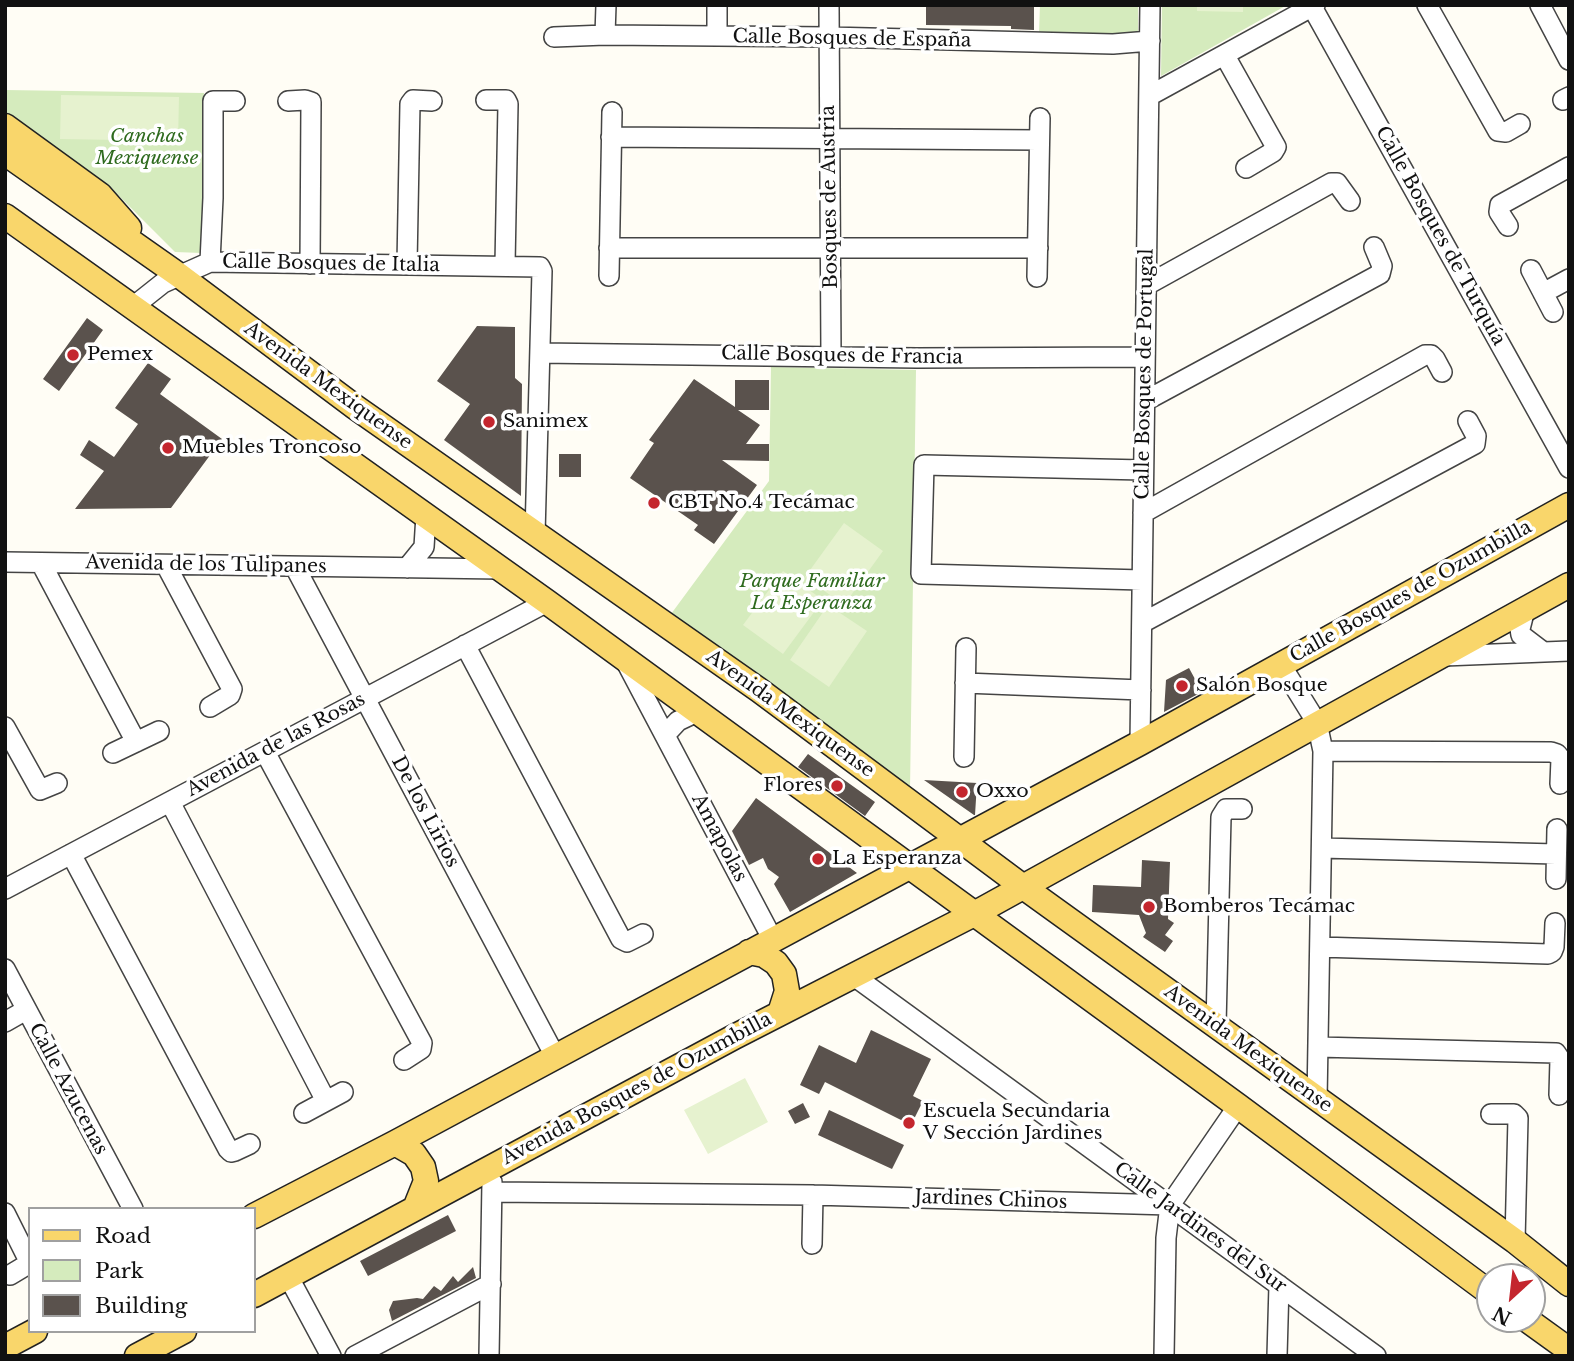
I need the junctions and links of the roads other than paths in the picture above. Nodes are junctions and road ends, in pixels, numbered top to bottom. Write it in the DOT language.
graph roads {
  1 [pos="606,5"];
  2 [pos="717,5"];
  3 [pos="829,5"];
  4 [pos="1150,5"];
  5 [pos="1427,5"];
  6 [pos="1539,5"];
  7 [pos="1312,6"];
  8 [pos="605,35"];
  9 [pos="717,36"];
  10 [pos="554,37"];
  11 [pos="829,37"];
  12 [pos="1150,41"];
  13 [pos="1225,56"];
  14 [pos="1569,60"];
  15 [pos="1149,96"];
  16 [pos="486,100"];
  17 [pos="235,101"];
  18 [pos="288,101"];
  19 [pos="432,101"];
  20 [pos="612,112"];
  21 [pos="1040,118"];
  22 [pos="1520,124"];
  23 [pos="5,126"];
  24 [pos="611,137"];
  25 [pos="830,140"];
  26 [pos="1040,140"];
  27 [pos="5,153"];
  28 [pos="1569,167"];
  29 [pos="1246,168"];
  30 [pos="1350,201"];
  31 [pos="5,216"];
  32 [pos="1508,226"];
  33 [pos="5,233"];
  34 [pos="1374,247"];
  35 [pos="609,248"];
  36 [pos="1038,248"];
  37 [pos="831,250"];
  38 [pos="149,253"];
  39 [pos="62,257"];
  40 [pos="210,262"];
  41 [pos="310,264"];
  42 [pos="407,264"];
  43 [pos="505,265"];
  44 [pos="1531,270"];
  45 [pos="180,276"];
  46 [pos="609,276"];
  47 [pos="1037,277"];
  48 [pos="1569,279"];
  49 [pos="1147,285"];
  50 [pos="1543,293"];
  51 [pos="134,306"];
  52 [pos="1553,312"];
  53 [pos="540,353"];
  54 [pos="831,357"];
  55 [pos="1145,357"];
  56 [pos="1443,372"];
  57 [pos="1144,401"];
  58 [pos="1468,421"];
  59 [pos="1569,468"];
  60 [pos="1143,470"];
  61 [pos="1569,505"];
  62 [pos="1143,513"];
  63 [pos="426,515"];
  64 [pos="535,534"];
  65 [pos="5,562"];
  66 [pos="41,563"];
  67 [pos="166,565"];
  68 [pos="295,567"];
  69 [pos="407,568"];
  70 [pos="501,569"];
  71 [pos="1142,580"];
  72 [pos="1569,585"];
  73 [pos="547,602"];
  74 [pos="1525,609"];
  75 [pos="1142,623"];
  76 [pos="465,645"];
  77 [pos="966,648"];
  78 [pos="1542,651"];
  79 [pos="1569,651"];
  80 [pos="1444,656"];
  81 [pos="625,660"];
  82 [pos="1281,665"];
  83 [pos="965,683"];
  84 [pos="1141,690"];
  85 [pos="365,698"];
  86 [pos="210,707"];
  87 [pos="697,712"];
  88 [pos="1317,723"];
  89 [pos="5,727"];
  90 [pos="159,731"];
  91 [pos="665,735"];
  92 [pos="136,743"];
  93 [pos="1140,743"];
  94 [pos="1323,751"];
  95 [pos="265,752"];
  96 [pos="113,754"];
  97 [pos="964,757"];
  98 [pos="57,783"];
  99 [pos="1560,784"];
  100 [pos="170,802"];
  101 [pos="1242,810"];
  102 [pos="1557,830"];
  103 [pos="958,839"];
  104 [pos="1322,848"];
  105 [pos="71,853"];
  106 [pos="1556,854"];
  107 [pos="910,867"];
  108 [pos="1556,878"];
  109 [pos="1022,886"];
  110 [pos="5,889"];
  111 [pos="974,914"];
  112 [pos="1555,923"];
  113 [pos="643,934"];
  114 [pos="773,940"];
  115 [pos="1320,947"];
  116 [pos="748,953"];
  117 [pos="5,969"];
  118 [pos="854,976"];
  119 [pos="26,1010"];
  120 [pos="780,1013"];
  121 [pos="5,1022"];
  122 [pos="1216,1025"];
  123 [pos="1318,1047"];
  124 [pos="555,1056"];
  125 [pos="404,1060"];
  126 [pos="1559,1095"];
  127 [pos="1317,1100"];
  128 [pos="1238,1106"];
  129 [pos="304,1113"];
  130 [pos="1491,1114"];
  131 [pos="395,1143"];
  132 [pos="250,1144"];
  133 [pos="492,1167"];
  134 [pos="492,1192"];
  135 [pos="813,1195"];
  136 [pos="1170,1205"];
  137 [pos="416,1206"];
  138 [pos="132,1207"];
  139 [pos="5,1213"];
  140 [pos="256,1215"];
  141 [pos="1515,1241"];
  142 [pos="811,1244"];
  143 [pos="10,1275"];
  144 [pos="288,1276"];
  145 [pos="1476,1283"];
  146 [pos="491,1284"];
  147 [pos="1569,1284"];
  148 [pos="1279,1285"];
  149 [pos="256,1293"];
  150 [pos="32,1333"];
  151 [pos="180,1333"];
  152 [pos="1545,1333"];
  153 [pos="5,1348"];
  154 [pos="1569,1350"];
  155 [pos="138,1356"];
  156 [pos="331,1356"];
  157 [pos="355,1356"];
  158 [pos="489,1356"];
  159 [pos="1164,1356"];
  160 [pos="1277,1356"];
  161 [pos="1376,1356"];
  1 -- 8 [label="street"];
  2 -- 9 [label="street"];
  3 -- 11 [label="street, Bosques de Austria"];
  4 -- 12 [label="street, Calle Bosques de Portugal"];
  5 -- 22 [label="street"];
  6 -- 14 [label="street"];
  7 -- 13 [label="street"];
  7 -- 59 [label="street, Calle Bosques de Turquía"];
  8 -- 9 [label="street, Calle Bosques de España"];
  8 -- 10 [label="street, Calle Bosques de España"];
  9 -- 11 [label="street, Calle Bosques de España"];
  11 -- 12 [label="street, Calle Bosques de España"];
  11 -- 25 [label="street, Bosques de Austria"];
  12 -- 15 [label="street, Calle Bosques de Portugal"];
  13 -- 15 [label="street"];
  13 -- 29 [label="street"];
  15 -- 49 [label="street, Calle Bosques de Portugal"];
  16 -- 43 [label="street"];
  17 -- 40 [label="street"];
  18 -- 41 [label="street"];
  19 -- 42 [label="street"];
  20 -- 24 [label="street"];
  21 -- 26 [label="street"];
  23 -- 38 [label="main road"];
  24 -- 25 [label="street"];
  24 -- 35 [label="street"];
  25 -- 26 [label="street"];
  25 -- 37 [label="street, Bosques de Austria"];
  26 -- 36 [label="street"];
  27 -- 38 [label="main road, Avenida Mexiquense"];
  28 -- 32 [label="street"];
  30 -- 49 [label="street"];
  31 -- 39 [label="main road"];
  33 -- 39 [label="main road"];
  34 -- 57 [label="street"];
  35 -- 37 [label="street"];
  35 -- 46 [label="street"];
  36 -- 37 [label="street"];
  36 -- 47 [label="street"];
  37 -- 54 [label="street, Bosques de Austria"];
  38 -- 45 [label="main road, Avenida Mexiquense"];
  39 -- 51 [label="main road"];
  40 -- 41 [label="street, Calle Bosques de Italia"];
  40 -- 45 [label="street, Calle Bosques de Italia"];
  41 -- 42 [label="street, Calle Bosques de Italia"];
  42 -- 43 [label="street, Calle Bosques de Italia"];
  43 -- 53 [label="street, Calle Bosques de Italia"];
  44 -- 50 [label="street"];
  45 -- 51 [label="street, Calle Bosques de Italia"];
  45 -- 64 [label="main road, Avenida Mexiquense"];
  48 -- 50 [label="street"];
  49 -- 55 [label="street, Calle Bosques de Portugal"];
  50 -- 52 [label="street"];
  51 -- 63 [label="main road"];
  53 -- 54 [label="street, Calle Bosques de Francia"];
  53 -- 64 [label="street"];
  54 -- 55 [label="street, Calle Bosques de Francia"];
  55 -- 57 [label="street, Calle Bosques de Portugal"];
  56 -- 62 [label="street"];
  57 -- 60 [label="street, Calle Bosques de Portugal"];
  58 -- 75 [label="street"];
  60 -- 62 [label="street, Calle Bosques de Portugal"];
  60 -- 71 [label="street"];
  61 -- 82 [label="main road, Calle Bosques de Ozumbilla"];
  62 -- 71 [label="street, Calle Bosques de Portugal"];
  63 -- 69 [label="street"];
  63 -- 70 [label="main road"];
  64 -- 103 [label="main road, Avenida Mexiquense"];
  65 -- 66 [label="street, Avenida de los Tulipanes"];
  66 -- 67 [label="street, Avenida de los Tulipanes"];
  66 -- 92 [label="street"];
  67 -- 68 [label="street, Avenida de los Tulipanes"];
  67 -- 86 [label="street"];
  68 -- 69 [label="street, Avenida de los Tulipanes"];
  68 -- 85 [label="street, De los Lirios"];
  69 -- 70 [label="street, Avenida de los Tulipanes"];
  70 -- 73 [label="main road"];
  71 -- 75 [label="street, Calle Bosques de Portugal"];
  72 -- 74 [label="main road"];
  73 -- 76 [label="street, Avenida de las Rosas"];
  73 -- 81 [label="main road"];
  74 -- 78 [label="street"];
  74 -- 80 [label="main road"];
  75 -- 84 [label="street, Calle Bosques de Portugal"];
  76 -- 85 [label="street, Avenida de las Rosas"];
  76 -- 113 [label="street"];
  77 -- 83 [label="street"];
  78 -- 79 [label="street"];
  78 -- 80 [label="street"];
  80 -- 88 [label="main road"];
  81 -- 87 [label="main road"];
  81 -- 91 [label="street, Amapolas"];
  82 -- 88 [label="street"];
  82 -- 93 [label="main road, Calle Bosques de Ozumbilla"];
  83 -- 84 [label="street"];
  83 -- 97 [label="street"];
  84 -- 93 [label="street, Calle Bosques de Portugal"];
  85 -- 95 [label="street, Avenida de las Rosas"];
  85 -- 124 [label="street, De los Lirios"];
  87 -- 91 [label="street"];
  87 -- 107 [label="main road"];
  88 -- 94 [label="street"];
  88 -- 109 [label="main road"];
  89 -- 98 [label="street"];
  90 -- 92 [label="street"];
  91 -- 114 [label="street, Amapolas"];
  92 -- 96 [label="street"];
  93 -- 103 [label="main road, Calle Bosques de Ozumbilla"];
  94 -- 99 [label="street"];
  94 -- 104 [label="street"];
  95 -- 100 [label="street, Avenida de las Rosas"];
  95 -- 125 [label="street"];
  100 -- 105 [label="street, Avenida de las Rosas"];
  100 -- 129 [label="street"];
  101 -- 122 [label="street"];
  102 -- 106 [label="street"];
  103 -- 107 [label="main road"];
  103 -- 109 [label="main road, Avenida Mexiquense"];
  104 -- 106 [label="street"];
  104 -- 115 [label="street"];
  105 -- 110 [label="street, Avenida de las Rosas"];
  105 -- 132 [label="street"];
  106 -- 108 [label="street"];
  107 -- 111 [label="main road"];
  107 -- 114 [label="main road"];
  109 -- 111 [label="main road, Avenida Bosques de Ozumbilla"];
  109 -- 122 [label="main road, Avenida Mexiquense"];
  111 -- 118 [label="main road, Avenida Bosques de Ozumbilla"];
  111 -- 128 [label="main road"];
  112 -- 115 [label="street"];
  114 -- 116 [label="main road"];
  115 -- 123 [label="street"];
  116 -- 120 [label="main road"];
  116 -- 124 [label="main road"];
  117 -- 119 [label="street, Calle Azucenas"];
  118 -- 120 [label="main road, Avenida Bosques de Ozumbilla"];
  118 -- 136 [label="street, Calle Jardines del Sur"];
  119 -- 121 [label="street"];
  119 -- 138 [label="street, Calle Azucenas"];
  120 -- 133 [label="main road, Avenida Bosques de Ozumbilla"];
  122 -- 127 [label="main road, Avenida Mexiquense"];
  123 -- 126 [label="street"];
  123 -- 127 [label="street"];
  124 -- 131 [label="main road"];
  127 -- 141 [label="main road, Avenida Mexiquense"];
  128 -- 136 [label="street"];
  128 -- 145 [label="main road"];
  130 -- 141 [label="street"];
  131 -- 137 [label="main road"];
  131 -- 140 [label="main road"];
  133 -- 134 [label="street"];
  133 -- 137 [label="main road, Avenida Bosques de Ozumbilla"];
  134 -- 135 [label="street, Jardines Chinos"];
  134 -- 146 [label="street"];
  135 -- 136 [label="street, Jardines Chinos"];
  135 -- 142 [label="street"];
  136 -- 148 [label="street, Calle Jardines del Sur"];
  136 -- 159 [label="street"];
  137 -- 144 [label="main road, Avenida Bosques de Ozumbilla"];
  139 -- 143 [label="street"];
  141 -- 147 [label="main road, Avenida Mexiquense"];
  144 -- 149 [label="main road, Avenida Bosques de Ozumbilla"];
  144 -- 156 [label="street"];
  146 -- 157 [label="street"];
  146 -- 158 [label="street"];
  148 -- 160 [label="street"];
  148 -- 161 [label="street, Calle Jardines del Sur"];
  150 -- 153 [label="main road"];
  151 -- 155 [label="main road"];
  152 -- 154 [label="main road"];
}
